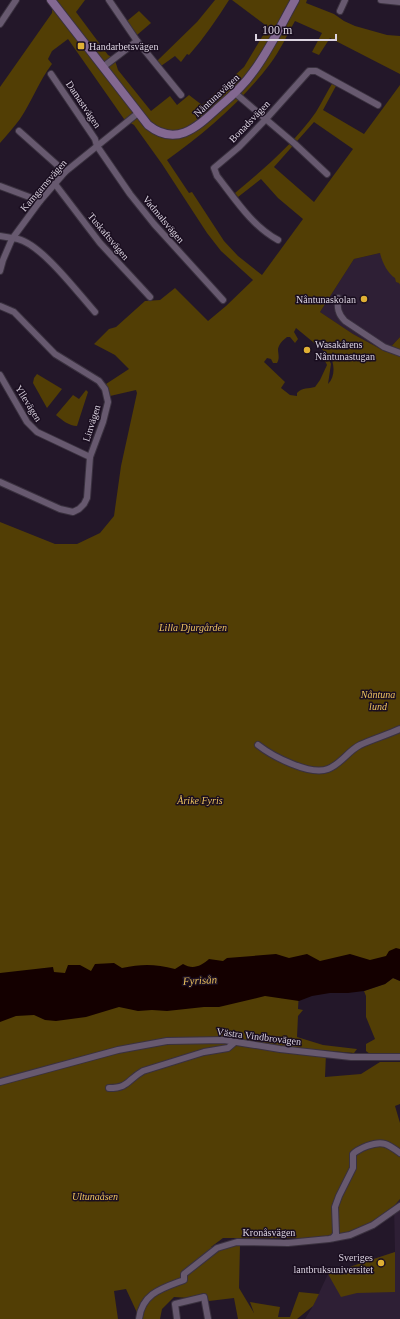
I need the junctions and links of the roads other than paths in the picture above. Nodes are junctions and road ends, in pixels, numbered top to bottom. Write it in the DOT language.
graph roads {
  1 [pos="16,0"];
  2 [pos="51,0"];
  3 [pos="109,0"];
  4 [pos="295,0"];
  5 [pos="345,0"];
  6 [pos="381,0"];
  7 [pos="400,2"];
  8 [pos="340,11"];
  9 [pos="0,24"];
  10 [pos="137,41"];
  11 [pos="103,67"];
  12 [pos="52,74"];
  13 [pos="235,93"];
  14 [pos="181,96"];
  15 [pos="378,105"];
  16 [pos="138,113"];
  17 [pos="266,119"];
  18 [pos="19,132"];
  19 [pos="97,146"];
  20 [pos="65,172"];
  21 [pos="327,174"];
  22 [pos="54,184"];
  23 [pos="0,186"];
  24 [pos="40,200"];
  25 [pos="0,236"];
  26 [pos="12,239"];
  27 [pos="278,240"];
  28 [pos="0,271"];
  29 [pos="150,297"];
  30 [pos="338,298"];
  31 [pos="224,300"];
  32 [pos="0,306"];
  33 [pos="95,312"];
  34 [pos="400,354"];
  35 [pos="0,375"];
  36 [pos="90,457"];
  37 [pos="0,482"];
  38 [pos="400,729"];
  39 [pos="258,745"];
  40 [pos="235,1042"];
  41 [pos="400,1057"];
  42 [pos="0,1082"];
  43 [pos="109,1088"];
  44 [pos="400,1153"];
  45 [pos="400,1206"];
  46 [pos="333,1238"];
  47 [pos="139,1319"];
  48 [pos="177,1319"];
  49 [pos="208,1319"];
  1 -- 9 [label="street"];
  2 -- 11 [label="street, Nåntunavägen"];
  3 -- 10 [label="street"];
  4 -- 13 [label="street, Nåntunavägen"];
  5 -- 8 [label="street"];
  6 -- 7 [label="street"];
  10 -- 11 [label="street"];
  10 -- 14 [label="street"];
  11 -- 16 [label="street, Nåntunavägen"];
  12 -- 19 [label="street, Damastvägen"];
  13 -- 16 [label="street, Nåntunavägen"];
  13 -- 17 [label="street"];
  15 -- 17 [label="street, Bonadsvägen"];
  16 -- 19 [label="street, Kamgarnsvägen"];
  17 -- 21 [label="street"];
  17 -- 27 [label="street, Bonadsvägen"];
  18 -- 20 [label="street"];
  19 -- 20 [label="street, Kamgarnsvägen"];
  19 -- 31 [label="street, Vadmalsvägen"];
  20 -- 22 [label="street, Kamgarnsvägen"];
  22 -- 24 [label="street, Kamgarnsvägen"];
  22 -- 29 [label="street, Tuskaftsvägen"];
  23 -- 24 [label="street"];
  24 -- 26 [label="street, Kamgarnsvägen"];
  25 -- 26 [label="street"];
  26 -- 28 [label="street, Kamgarnsvägen"];
  26 -- 33 [label="street"];
  30 -- 34 [label="street"];
  32 -- 36 [label="street, Linvägen"];
  35 -- 36 [label="street, Yllevägen"];
  36 -- 37 [label="street, Linvägen"];
  38 -- 39 [label="street"];
  40 -- 41 [label="street, Västra Vindbrovägen"];
  40 -- 42 [label="street, Västra Vindbrovägen"];
  40 -- 43 [label="street"];
  44 -- 46 [label="street"];
  45 -- 46 [label="street, Kronåsvägen"];
  46 -- 47 [label="street, Kronåsvägen"];
  48 -- 49 [label="street"];
}
